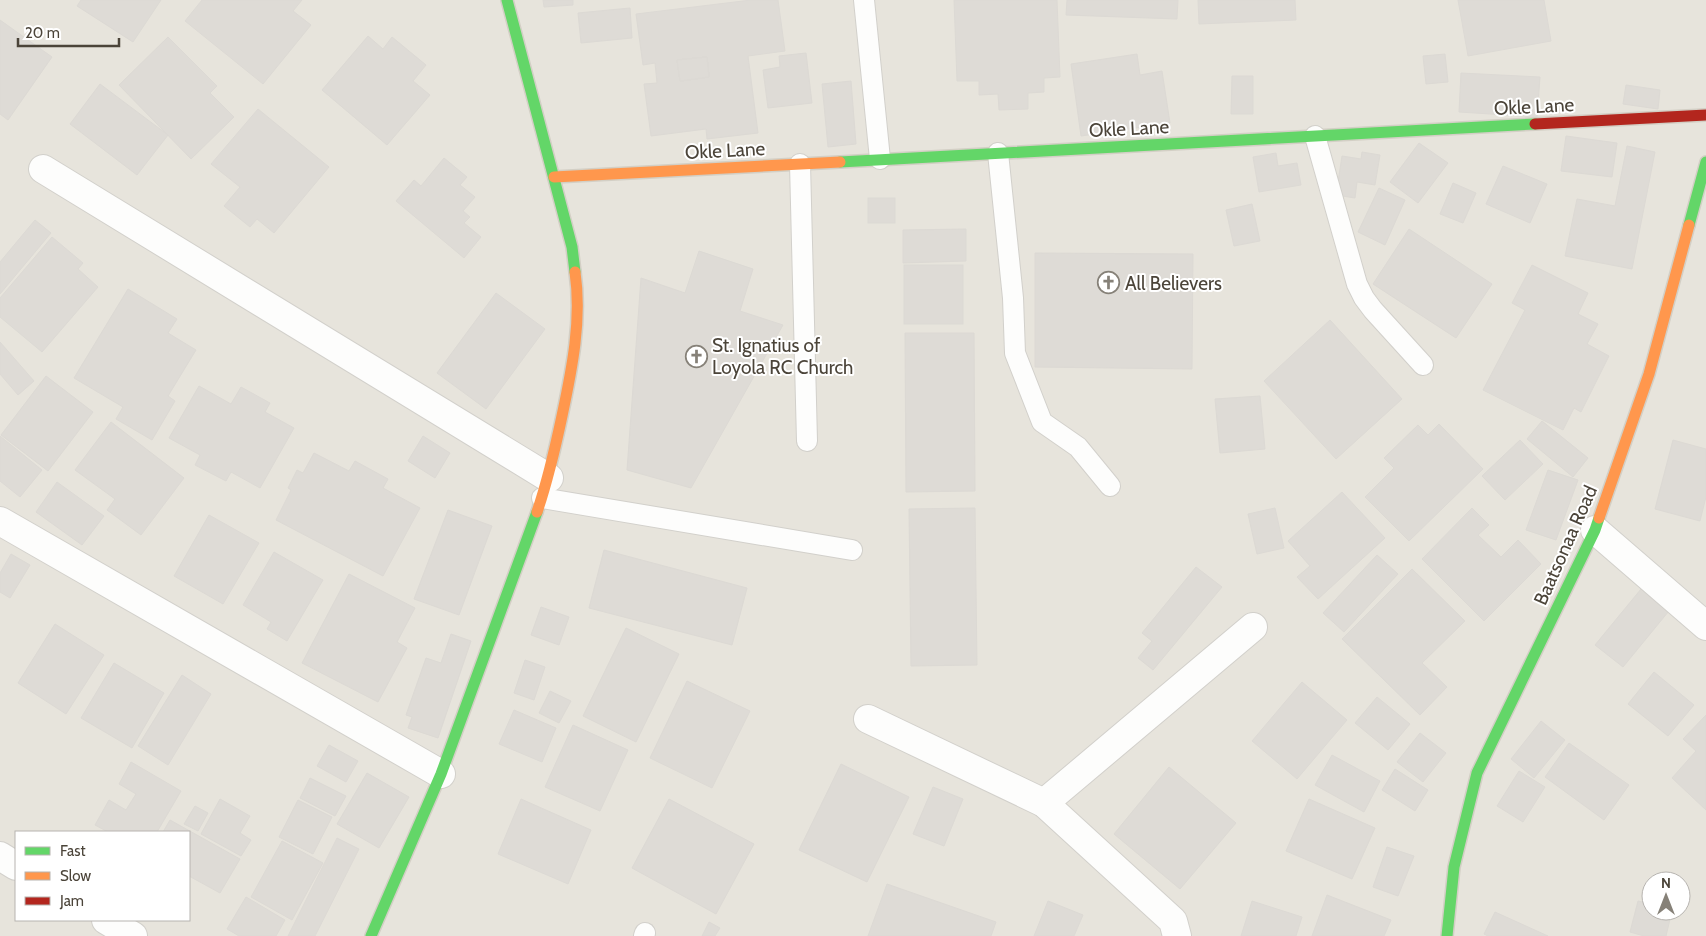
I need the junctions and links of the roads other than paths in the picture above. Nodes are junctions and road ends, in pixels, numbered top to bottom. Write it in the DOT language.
graph roads {
  1 [pos="507,0"];
  2 [pos="864,0"];
  3 [pos="1706,115"];
  4 [pos="1315,136"];
  5 [pos="998,153"];
  6 [pos="880,159"];
  7 [pos="1706,162"];
  8 [pos="800,164"];
  9 [pos="43,170"];
  10 [pos="554,177"];
  11 [pos="1423,365"];
  12 [pos="807,441"];
  13 [pos="1110,486"];
  14 [pos="545,488"];
  15 [pos="0,522"];
  16 [pos="1595,530"];
  17 [pos="852,550"];
  18 [pos="1706,626"];
  19 [pos="1253,627"];
  20 [pos="868,719"];
  21 [pos="441,774"];
  22 [pos="1044,803"];
  23 [pos="0,856"];
  24 [pos="15,865"];
  25 [pos="108,921"];
  26 [pos="133,936"];
  27 [pos="371,936"];
  28 [pos="1177,936"];
  29 [pos="1448,936"];
  1 -- 10 [label="street"];
  2 -- 6 [label="lane"];
  3 -- 4 [label="street, Okle Lane"];
  4 -- 5 [label="street, Okle Lane"];
  4 -- 11 [label="lane"];
  5 -- 6 [label="street, Okle Lane"];
  5 -- 13 [label="lane"];
  6 -- 8 [label="street, Okle Lane"];
  7 -- 16 [label="street, Baatsonaa Road"];
  8 -- 10 [label="street, Okle Lane"];
  8 -- 12 [label="lane"];
  9 -- 14 [label="street"];
  10 -- 14 [label="street"];
  14 -- 17 [label="lane"];
  14 -- 21 [label="street"];
  15 -- 21 [label="street"];
  16 -- 18 [label="street"];
  16 -- 29 [label="street, Baatsonaa Road"];
  19 -- 22 [label="street"];
  20 -- 22 [label="street"];
  21 -- 27 [label="street"];
  22 -- 28 [label="street"];
  23 -- 24 [label="street"];
  25 -- 26 [label="street"];
}
